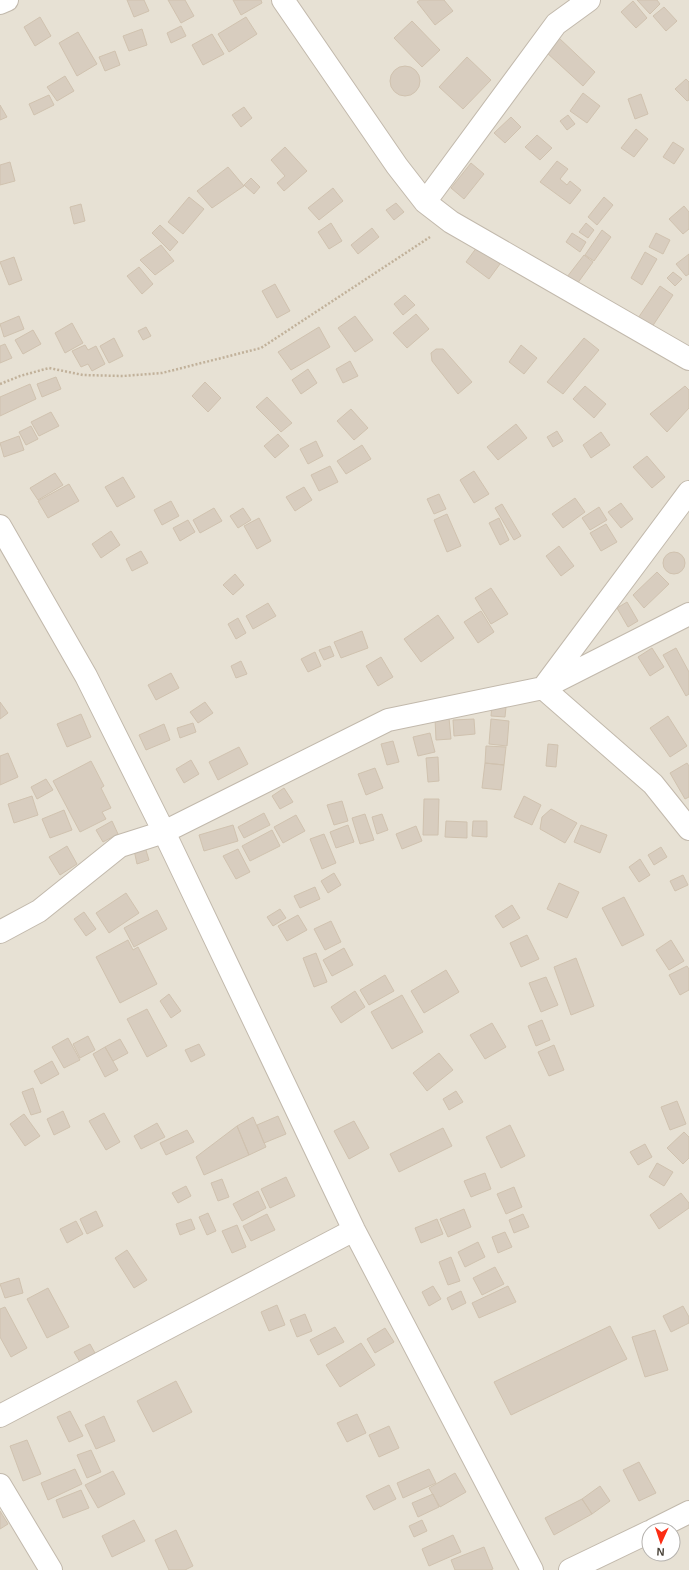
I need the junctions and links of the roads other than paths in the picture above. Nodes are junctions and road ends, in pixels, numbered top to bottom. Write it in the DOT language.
graph roads {
  1 [pos="7,0"];
  2 [pos="283,0"];
  3 [pos="589,0"];
  4 [pos="0,3"];
  5 [pos="425,202"];
  6 [pos="689,359"];
  7 [pos="689,492"];
  8 [pos="0,526"];
  9 [pos="689,614"];
  10 [pos="543,688"];
  11 [pos="689,830"];
  12 [pos="164,832"];
  13 [pos="0,932"];
  14 [pos="354,1230"];
  15 [pos="0,1416"];
  16 [pos="0,1484"];
  17 [pos="689,1512"];
  18 [pos="669,1522"];
  19 [pos="641,1536"];
  20 [pos="51,1570"];
  21 [pos="532,1570"];
  22 [pos="570,1570"];
  1 -- 4 [label="street"];
  2 -- 5 [label="street"];
  3 -- 5 [label="street"];
  5 -- 6 [label="street"];
  7 -- 10 [label="street"];
  8 -- 12 [label="street"];
  9 -- 10 [label="street"];
  10 -- 11 [label="street"];
  10 -- 12 [label="street"];
  12 -- 13 [label="street"];
  12 -- 14 [label="street"];
  14 -- 15 [label="street"];
  14 -- 21 [label="street"];
  16 -- 20 [label="street"];
  17 -- 18 [label="street"];
  19 -- 22 [label="street"];
}
